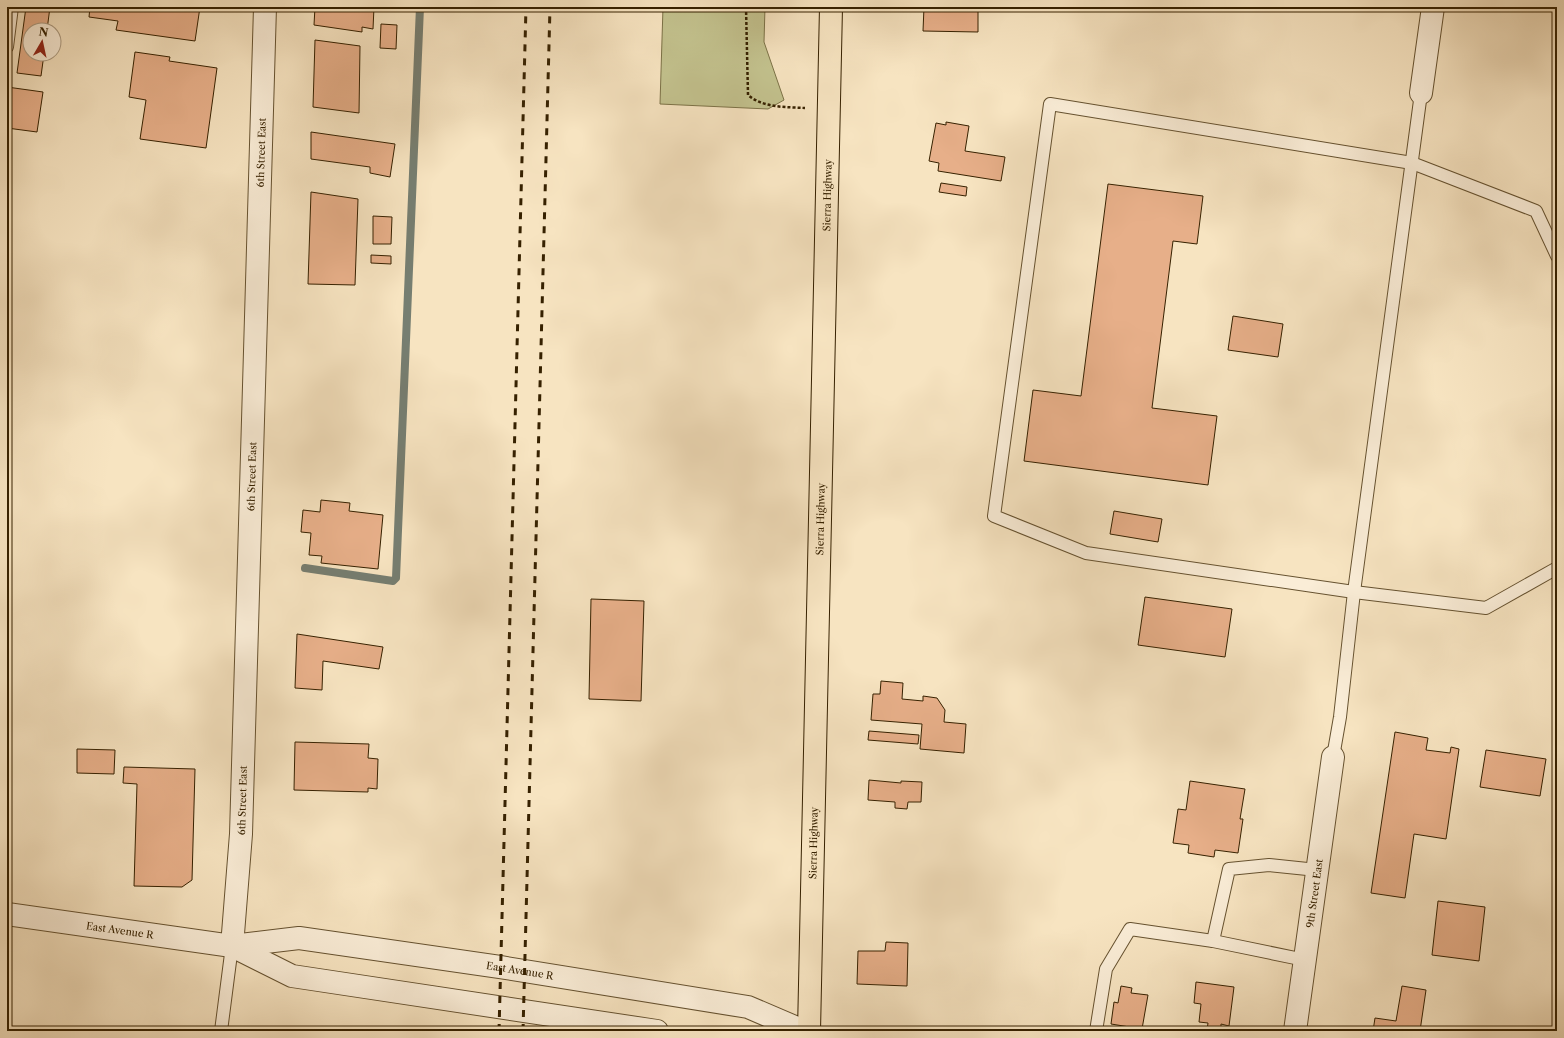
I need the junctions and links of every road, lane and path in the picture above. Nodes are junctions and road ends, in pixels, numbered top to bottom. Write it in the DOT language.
graph roads {
  1 [pos="12,7"];
  2 [pos="265,7"];
  3 [pos="746,7"];
  4 [pos="831,7"];
  5 [pos="1433,7"];
  6 [pos="7,47"];
  7 [pos="1421,93"];
  8 [pos="776,106"];
  9 [pos="1412,164"];
  10 [pos="1557,256"];
  11 [pos="1557,568"];
  12 [pos="1354,592"];
  13 [pos="1333,757"];
  14 [pos="1317,870"];
  15 [pos="7,914"];
  16 [pos="1213,941"];
  17 [pos="232,946"];
  18 [pos="1305,960"];
  19 [pos="221,1031"];
  20 [pos="656,1031"];
  21 [pos="804,1031"];
  22 [pos="809,1031"];
  23 [pos="1096,1031"];
  24 [pos="1295,1031"];
  1 -- 6 [label="lane"];
  2 -- 17 [label="street, 6th Street East"];
  3 -- 8 [label="path"];
  4 -- 22 [label="highway, Sierra Highway"];
  5 -- 7 [label="street"];
  7 -- 9 [label="lane"];
  9 -- 10 [label="lane"];
  9 -- 12 [label="lane"];
  9 -- 12 [label="lane"];
  11 -- 12 [label="lane"];
  12 -- 13 [label="lane"];
  13 -- 14 [label="street, 9th Street East"];
  14 -- 16 [label="lane"];
  14 -- 18 [label="street, 9th Street East"];
  15 -- 17 [label="street, East Avenue R"];
  16 -- 18 [label="lane"];
  16 -- 23 [label="lane"];
  17 -- 19 [label="lane"];
  17 -- 20 [label="street, East Avenue R"];
  17 -- 21 [label="street, East Avenue R"];
  18 -- 24 [label="street, 9th Street East"];
}
